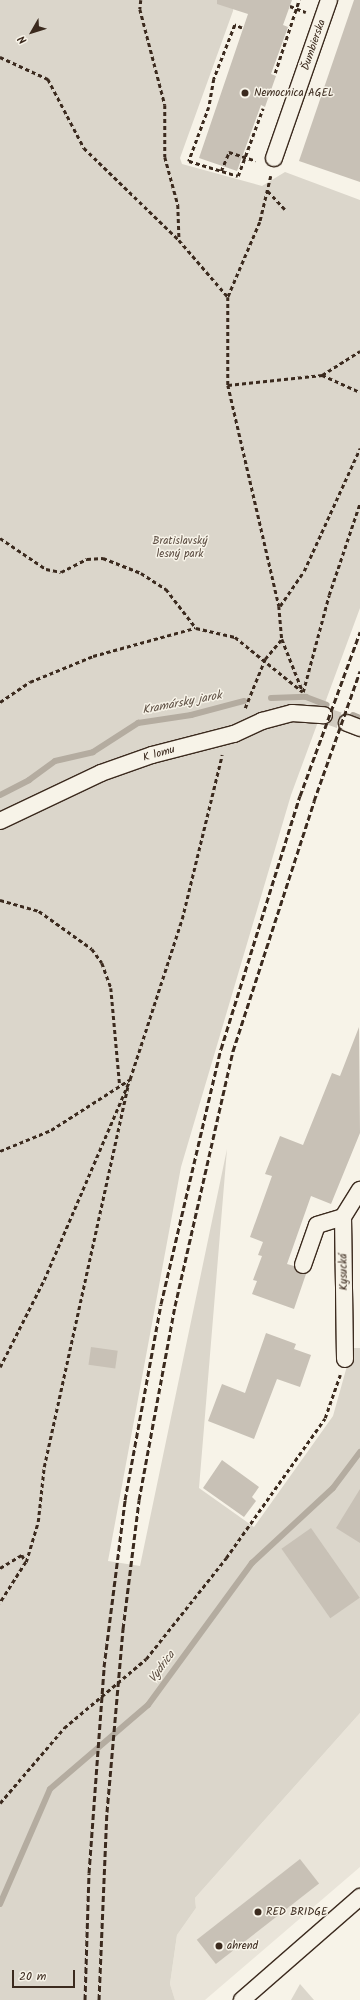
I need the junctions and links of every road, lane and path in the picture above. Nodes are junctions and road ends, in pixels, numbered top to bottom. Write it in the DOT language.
graph roads {
  1 [pos="141,0"];
  2 [pos="299,0"];
  3 [pos="330,0"];
  4 [pos="290,6"];
  5 [pos="296,8"];
  6 [pos="308,12"];
  7 [pos="242,28"];
  8 [pos="0,57"];
  9 [pos="275,73"];
  10 [pos="263,108"];
  11 [pos="245,157"];
  12 [pos="274,158"];
  13 [pos="221,171"];
  14 [pos="268,191"];
  15 [pos="285,210"];
  16 [pos="179,240"];
  17 [pos="228,297"];
  18 [pos="360,351"];
  19 [pos="322,375"];
  20 [pos="228,385"];
  21 [pos="360,392"];
  22 [pos="360,448"];
  23 [pos="360,503"];
  24 [pos="0,538"];
  25 [pos="279,606"];
  26 [pos="196,628"];
  27 [pos="282,639"];
  28 [pos="265,659"];
  29 [pos="303,692"];
  30 [pos="0,702"];
  31 [pos="324,715"];
  32 [pos="234,734"];
  33 [pos="0,820"];
  34 [pos="0,900"];
  35 [pos="130,1079"];
  36 [pos="120,1086"];
  37 [pos="0,1151"];
  38 [pos="360,1190"];
  39 [pos="343,1217"];
  40 [pos="302,1265"];
  41 [pos="346,1359"];
  42 [pos="0,1367"];
  43 [pos="26,1562"];
  44 [pos="0,1568"];
  45 [pos="0,1602"];
  46 [pos="0,1803"];
  47 [pos="360,1897"];
  48 [pos="242,2000"];
  1 -- 16 [label="path"];
  2 -- 5 [label="path"];
  3 -- 12 [label="street, Ďumbierska"];
  4 -- 5 [label="path"];
  5 -- 6 [label="path"];
  5 -- 9 [label="path"];
  7 -- 13 [label="path"];
  8 -- 16 [label="path"];
  10 -- 11 [label="path"];
  11 -- 12 [label="path"];
  11 -- 13 [label="path"];
  11 -- 13 [label="path"];
  12 -- 14 [label="path"];
  14 -- 15 [label="path"];
  14 -- 17 [label="path"];
  16 -- 17 [label="path"];
  17 -- 20 [label="path"];
  18 -- 19 [label="path"];
  19 -- 20 [label="path"];
  19 -- 21 [label="path"];
  20 -- 25 [label="path"];
  22 -- 25 [label="path"];
  23 -- 29 [label="path"];
  24 -- 26 [label="path"];
  25 -- 27 [label="path"];
  26 -- 28 [label="path"];
  26 -- 30 [label="path"];
  27 -- 28 [label="path"];
  27 -- 29 [label="path"];
  28 -- 29 [label="path"];
  28 -- 32 [label="path"];
  31 -- 32 [label="street, K lomu"];
  32 -- 33 [label="street, K lomu"];
  32 -- 35 [label="path"];
  34 -- 36 [label="path"];
  35 -- 36 [label="path"];
  35 -- 42 [label="path"];
  35 -- 43 [label="path"];
  36 -- 37 [label="path"];
  38 -- 39 [label="street"];
  39 -- 40 [label="street"];
  39 -- 41 [label="street, Kysucká"];
  41 -- 46 [label="path"];
  43 -- 44 [label="path"];
  43 -- 45 [label="path"];
  47 -- 48 [label="street"];
}
